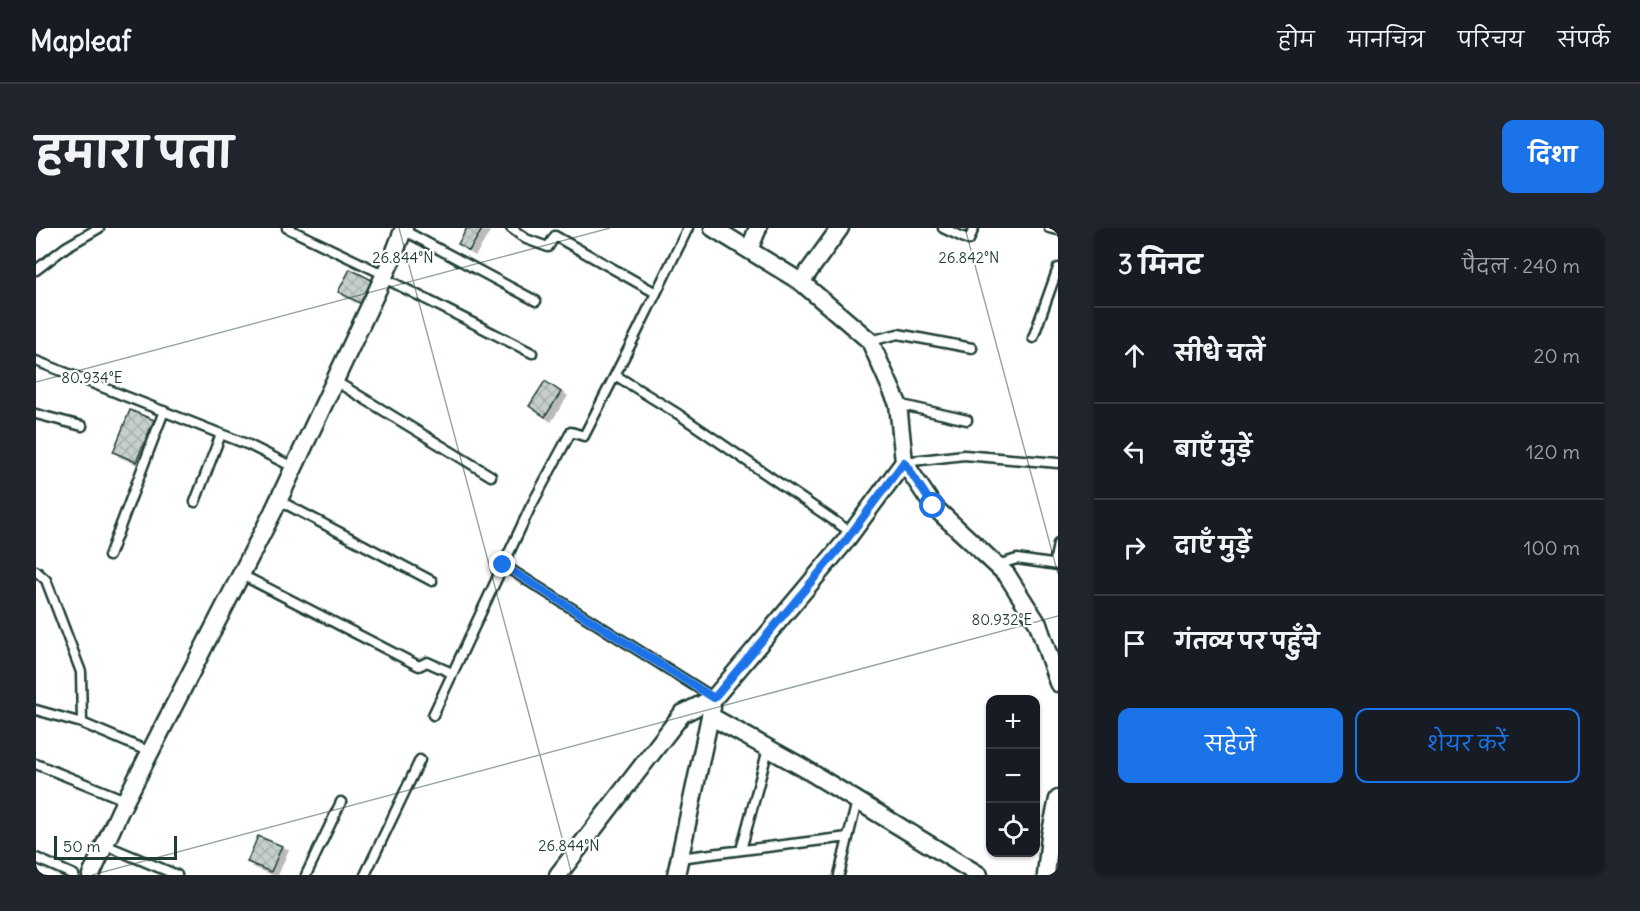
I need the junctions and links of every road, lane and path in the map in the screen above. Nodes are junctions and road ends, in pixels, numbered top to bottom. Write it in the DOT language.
graph roads {
  1 [pos="99,228"];
  2 [pos="287,228"];
  3 [pos="510,228"];
  4 [pos="688,228"];
  5 [pos="713,228"];
  6 [pos="758,228"];
  7 [pos="840,228"];
  8 [pos="942,228"];
  9 [pos="974,228"];
  10 [pos="1049,228"];
  11 [pos="403,229"];
  12 [pos="1058,231"];
  13 [pos="749,250"];
  14 [pos="1058,268"];
  15 [pos="36,270"];
  16 [pos="385,277"];
  17 [pos="801,282"];
  18 [pos="656,294"];
  19 [pos="536,301"];
  20 [pos="1033,338"];
  21 [pos="870,341"];
  22 [pos="972,348"];
  23 [pos="532,353"];
  24 [pos="36,361"];
  25 [pos="615,375"];
  26 [pos="335,381"];
  27 [pos="898,404"];
  28 [pos="165,411"];
  29 [pos="36,414"];
  30 [pos="967,420"];
  31 [pos="82,426"];
  32 [pos="221,434"];
  33 [pos="904,462"];
  34 [pos="1058,463"];
  35 [pos="293,467"];
  36 [pos="491,476"];
  37 [pos="278,500"];
  38 [pos="195,502"];
  39 [pos="852,533"];
  40 [pos="1058,544"];
  41 [pos="109,556"];
  42 [pos="503,565"];
  43 [pos="997,565"];
  44 [pos="1056,565"];
  45 [pos="36,571"];
  46 [pos="240,574"];
  47 [pos="432,581"];
  48 [pos="452,673"];
  49 [pos="1058,683"];
  50 [pos="714,698"];
  51 [pos="36,710"];
  52 [pos="433,715"];
  53 [pos="710,716"];
  54 [pos="82,723"];
  55 [pos="768,748"];
  56 [pos="150,752"];
  57 [pos="420,760"];
  58 [pos="36,764"];
  59 [pos="1058,799"];
  60 [pos="125,800"];
  61 [pos="857,801"];
  62 [pos="341,802"];
  63 [pos="848,837"];
  64 [pos="105,844"];
  65 [pos="741,850"];
  66 [pos="36,858"];
  67 [pos="679,858"];
  68 [pos="74,875"];
  69 [pos="91,875"];
  70 [pos="177,875"];
  71 [pos="306,875"];
  72 [pos="365,875"];
  73 [pos="558,875"];
  74 [pos="676,875"];
  75 [pos="839,875"];
  76 [pos="979,875"];
  77 [pos="1046,875"];
  1 -- 15 [label="lane"];
  2 -- 16 [label="lane"];
  3 -- 18 [label="lane"];
  4 -- 18 [label="lane"];
  5 -- 13 [label="street"];
  6 -- 13 [label="street"];
  7 -- 17 [label="street"];
  8 -- 9 [label="lane"];
  10 -- 12 [label="lane"];
  11 -- 16 [label="street"];
  11 -- 19 [label="lane"];
  13 -- 17 [label="street"];
  14 -- 20 [label="lane"];
  16 -- 23 [label="lane"];
  16 -- 26 [label="street"];
  17 -- 21 [label="street"];
  18 -- 25 [label="lane"];
  21 -- 22 [label="lane"];
  21 -- 27 [label="street"];
  24 -- 28 [label="lane"];
  25 -- 39 [label="lane"];
  25 -- 42 [label="lane"];
  26 -- 35 [label="street"];
  26 -- 36 [label="lane"];
  27 -- 30 [label="lane"];
  27 -- 33 [label="street"];
  28 -- 32 [label="lane"];
  28 -- 41 [label="lane"];
  29 -- 31 [label="lane"];
  32 -- 35 [label="lane"];
  32 -- 38 [label="lane"];
  33 -- 34 [label="lane"];
  33 -- 39 [label="street"];
  33 -- 43 [label="street"];
  35 -- 37 [label="street"];
  37 -- 46 [label="street"];
  37 -- 47 [label="lane"];
  39 -- 50 [label="street"];
  40 -- 44 [label="lane"];
  42 -- 48 [label="lane"];
  42 -- 50 [label="lane"];
  43 -- 44 [label="lane"];
  43 -- 49 [label="street"];
  45 -- 54 [label="lane"];
  46 -- 48 [label="lane"];
  46 -- 56 [label="street"];
  48 -- 52 [label="lane"];
  50 -- 53 [label="street"];
  50 -- 73 [label="street"];
  51 -- 54 [label="lane"];
  53 -- 55 [label="street"];
  53 -- 67 [label="street"];
  54 -- 56 [label="lane"];
  55 -- 61 [label="street"];
  55 -- 65 [label="lane"];
  56 -- 60 [label="street"];
  57 -- 72 [label="lane"];
  58 -- 60 [label="lane"];
  59 -- 77 [label="street"];
  60 -- 64 [label="street"];
  61 -- 63 [label="lane"];
  61 -- 76 [label="street"];
  62 -- 71 [label="lane"];
  63 -- 65 [label="lane"];
  63 -- 75 [label="lane"];
  64 -- 69 [label="street"];
  64 -- 70 [label="lane"];
  65 -- 67 [label="lane"];
  66 -- 68 [label="lane"];
  67 -- 74 [label="street"];
}
